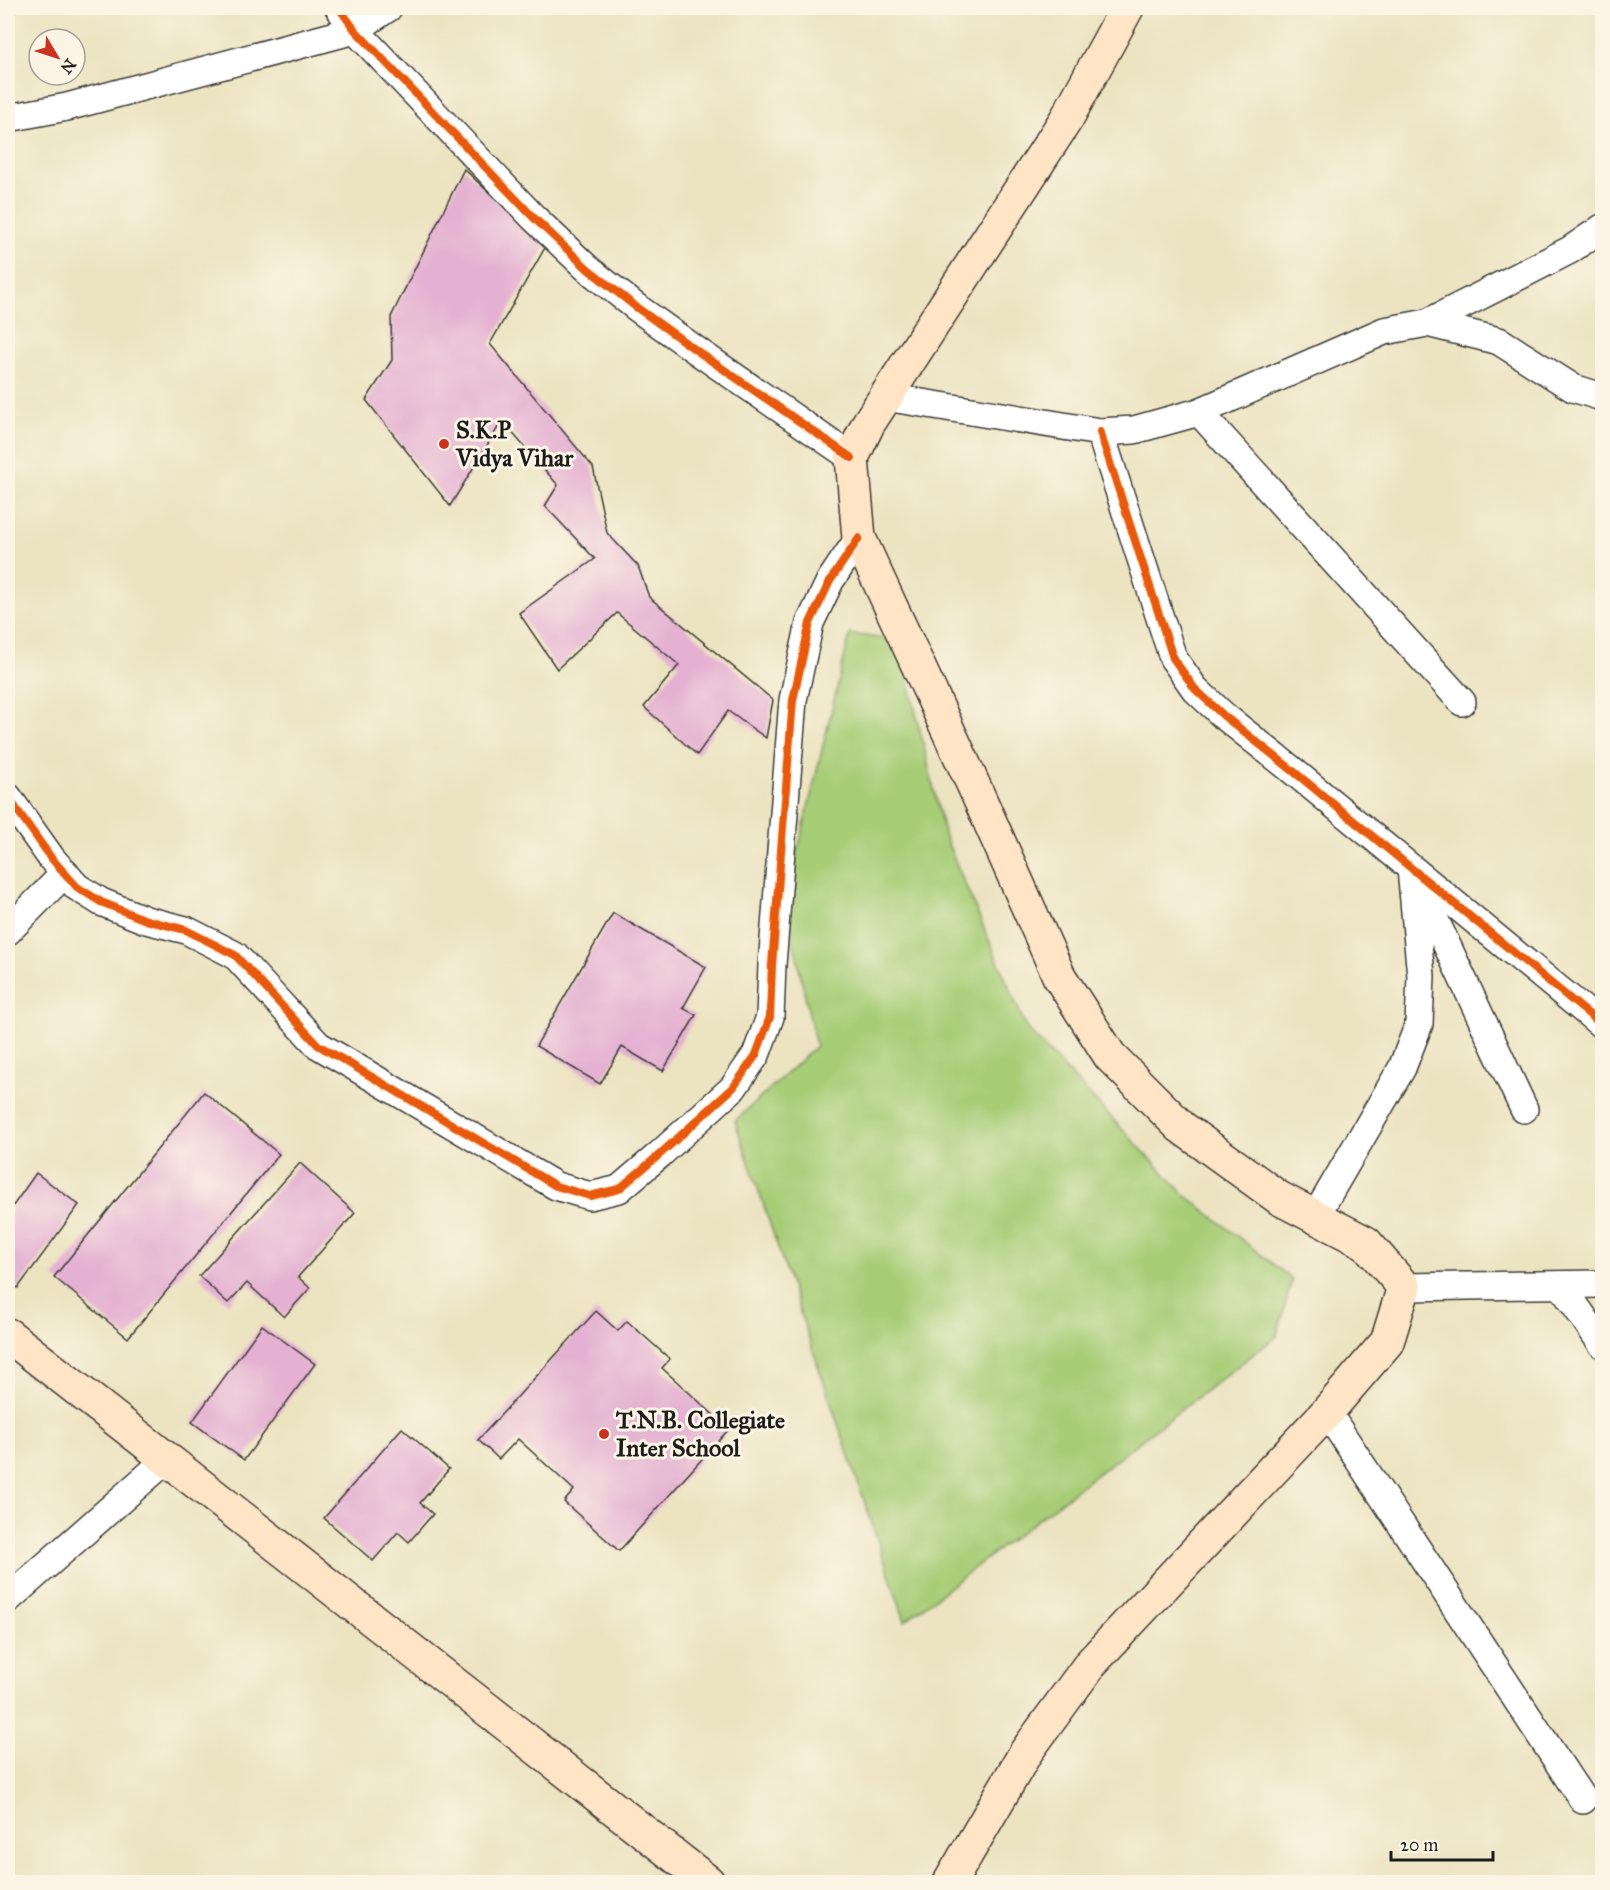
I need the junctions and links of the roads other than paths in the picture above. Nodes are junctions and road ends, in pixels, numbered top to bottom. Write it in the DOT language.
graph roads {
  1 [pos="339,8"];
  2 [pos="388,8"];
  3 [pos="1127,8"];
  4 [pos="355,30"];
  5 [pos="8,118"];
  6 [pos="1602,228"];
  7 [pos="1427,323"];
  8 [pos="885,397"];
  9 [pos="1602,397"];
  10 [pos="1199,412"];
  11 [pos="1100,432"];
  12 [pos="852,458"];
  13 [pos="859,538"];
  14 [pos="1462,702"];
  15 [pos="8,797"];
  16 [pos="1411,869"];
  17 [pos="65,873"];
  18 [pos="8,932"];
  19 [pos="1602,1025"];
  20 [pos="1524,1109"];
  21 [pos="1315,1217"];
  22 [pos="1602,1284"];
  23 [pos="1562,1285"];
  24 [pos="1404,1287"];
  25 [pos="8,1335"];
  26 [pos="1602,1344"];
  27 [pos="1327,1412"];
  28 [pos="166,1460"];
  29 [pos="8,1599"];
  30 [pos="1583,1800"];
  31 [pos="708,1882"];
  32 [pos="950,1882"];
  1 -- 4 [label="street"];
  2 -- 4 [label="street"];
  3 -- 8 [label="main road"];
  4 -- 5 [label="street"];
  4 -- 12 [label="street"];
  6 -- 7 [label="street"];
  7 -- 9 [label="street"];
  7 -- 10 [label="street"];
  8 -- 11 [label="street"];
  8 -- 12 [label="main road"];
  10 -- 11 [label="street"];
  10 -- 14 [label="street"];
  11 -- 16 [label="street"];
  12 -- 13 [label="main road"];
  13 -- 17 [label="street"];
  13 -- 21 [label="main road"];
  15 -- 17 [label="street"];
  16 -- 19 [label="street"];
  16 -- 20 [label="street"];
  16 -- 21 [label="street"];
  17 -- 18 [label="street"];
  21 -- 24 [label="main road"];
  22 -- 23 [label="street"];
  23 -- 24 [label="street"];
  23 -- 26 [label="street"];
  24 -- 27 [label="main road"];
  25 -- 28 [label="main road"];
  27 -- 30 [label="street"];
  27 -- 32 [label="main road"];
  28 -- 29 [label="street"];
  28 -- 31 [label="main road"];
}
